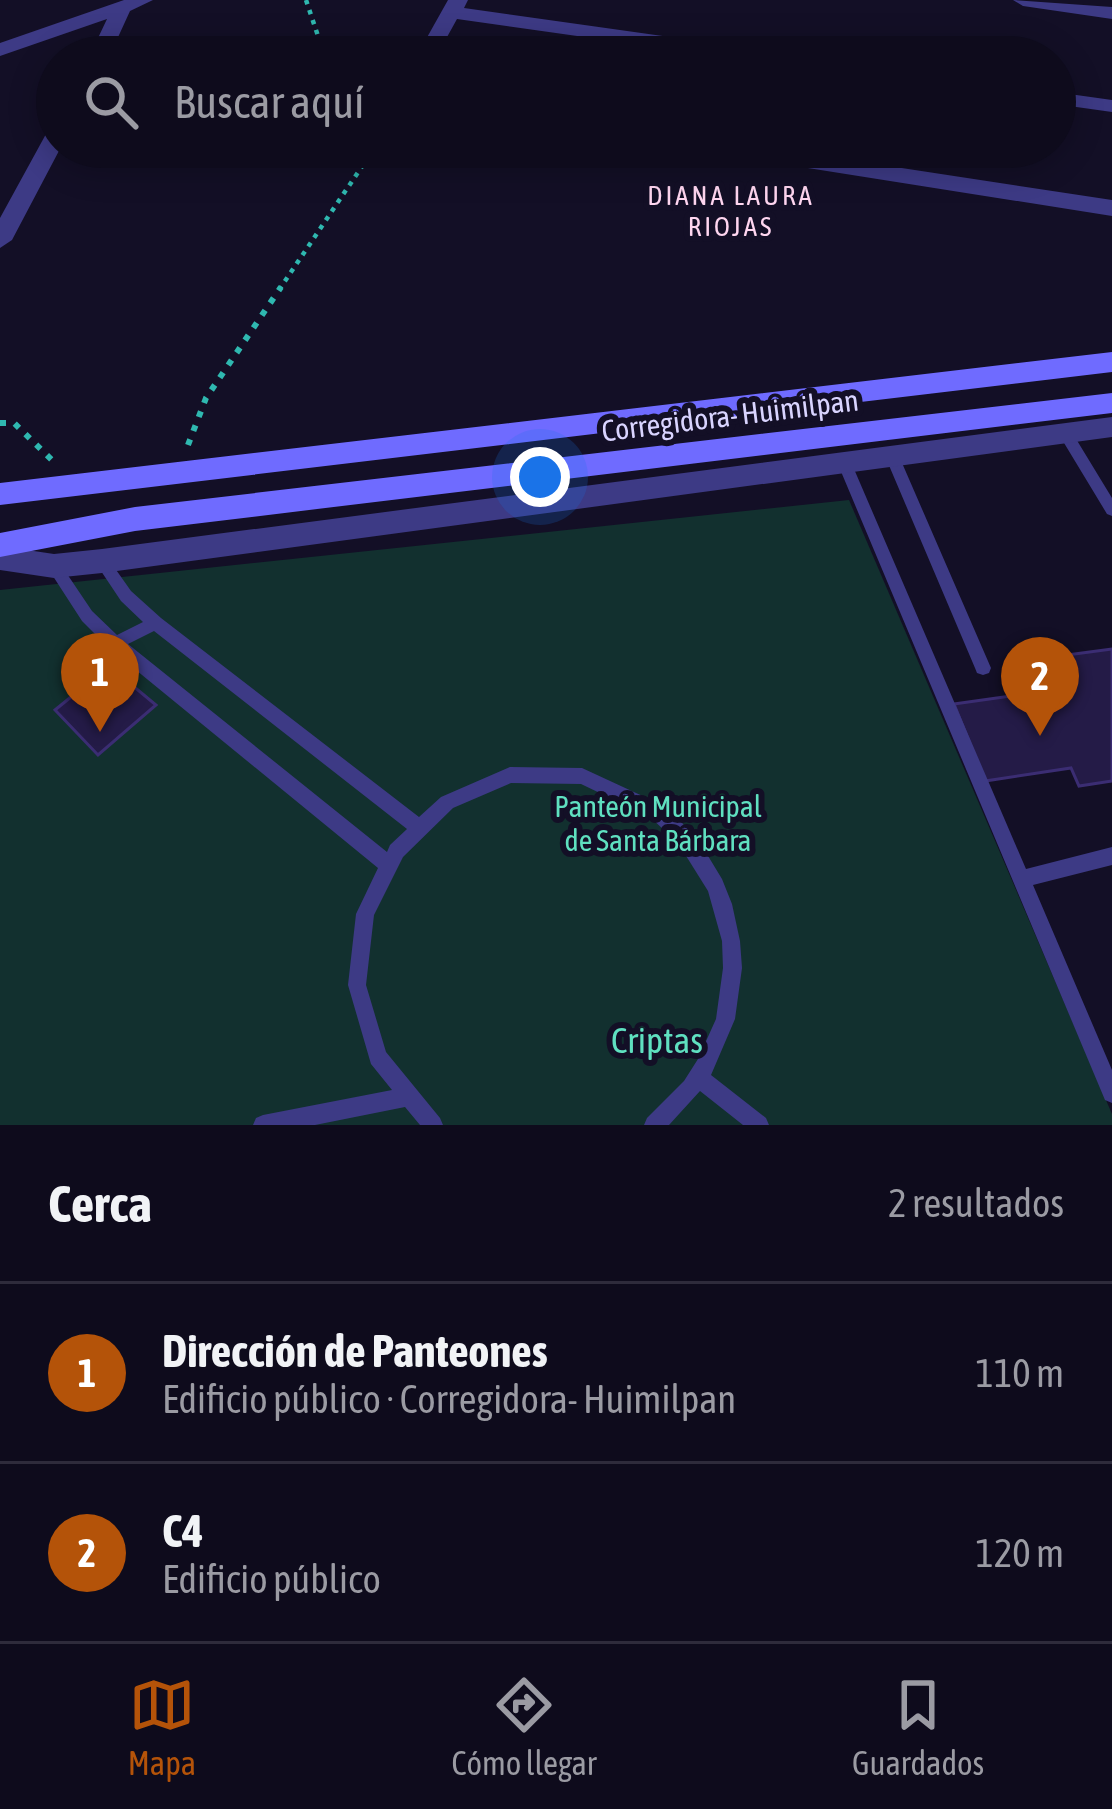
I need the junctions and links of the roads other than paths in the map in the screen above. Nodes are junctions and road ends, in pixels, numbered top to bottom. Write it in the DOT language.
graph roads {
  1 [pos="1023,0"];
  2 [pos="133,4"];
  3 [pos="455,6"];
  4 [pos="1112,13"];
  5 [pos="73,25"];
  6 [pos="41,36"];
  7 [pos="89,36"];
  8 [pos="112,36"];
  9 [pos="438,36"];
  10 [pos="640,36"];
  11 [pos="36,38"];
  12 [pos="0,50"];
  13 [pos="1076,101"];
  14 [pos="1112,106"];
  15 [pos="36,167"];
  16 [pos="854,168"];
  17 [pos="1112,208"];
  18 [pos="7,213"];
  19 [pos="0,241"];
  20 [pos="1112,362"];
  21 [pos="1112,403"];
  22 [pos="1112,427"];
  23 [pos="1065,434"];
  24 [pos="892,456"];
  25 [pos="844,462"];
  26 [pos="0,494"];
  27 [pos="1112,510"];
  28 [pos="0,545"];
  29 [pos="0,559"];
  30 [pos="103,561"];
  31 [pos="53,566"];
  32 [pos="155,622"];
  33 [pos="115,643"];
  34 [pos="983,668"];
  35 [pos="415,825"];
  36 [pos="1112,857"];
  37 [pos="386,862"];
  38 [pos="1021,879"];
  39 [pos="700,1078"];
  40 [pos="1112,1093"];
  41 [pos="404,1098"];
  42 [pos="263,1125"];
  43 [pos="433,1125"];
  44 [pos="653,1125"];
  45 [pos="759,1125"];
  1 -- 4 [label="street"];
  2 -- 5 [label="street"];
  2 -- 8 [label="street"];
  3 -- 9 [label="street"];
  3 -- 10 [label="street"];
  5 -- 6 [label="street"];
  5 -- 7 [label="street"];
  11 -- 12 [label="street"];
  13 -- 14 [label="street"];
  15 -- 18 [label="street"];
  16 -- 17 [label="street"];
  18 -- 19 [label="street"];
  20 -- 26 [label="main road, Corregidora- Huimilpan"];
  21 -- 28 [label="main road, Corregidora- Huimilpan"];
  22 -- 23 [label="street"];
  23 -- 24 [label="street"];
  23 -- 27 [label="lane"];
  24 -- 25 [label="street"];
  24 -- 34 [label="lane"];
  25 -- 30 [label="street"];
  25 -- 38 [label="lane"];
  29 -- 31 [label="street"];
  30 -- 31 [label="street"];
  30 -- 32 [label="lane"];
  31 -- 33 [label="lane"];
  32 -- 33 [label="lane"];
  32 -- 35 [label="lane"];
  33 -- 37 [label="lane"];
  35 -- 37 [label="lane"];
  35 -- 39 [label="lane"];
  36 -- 38 [label="lane"];
  37 -- 41 [label="lane"];
  38 -- 40 [label="lane"];
  39 -- 44 [label="lane"];
  39 -- 45 [label="lane"];
  41 -- 42 [label="lane"];
  41 -- 43 [label="lane"];
}
